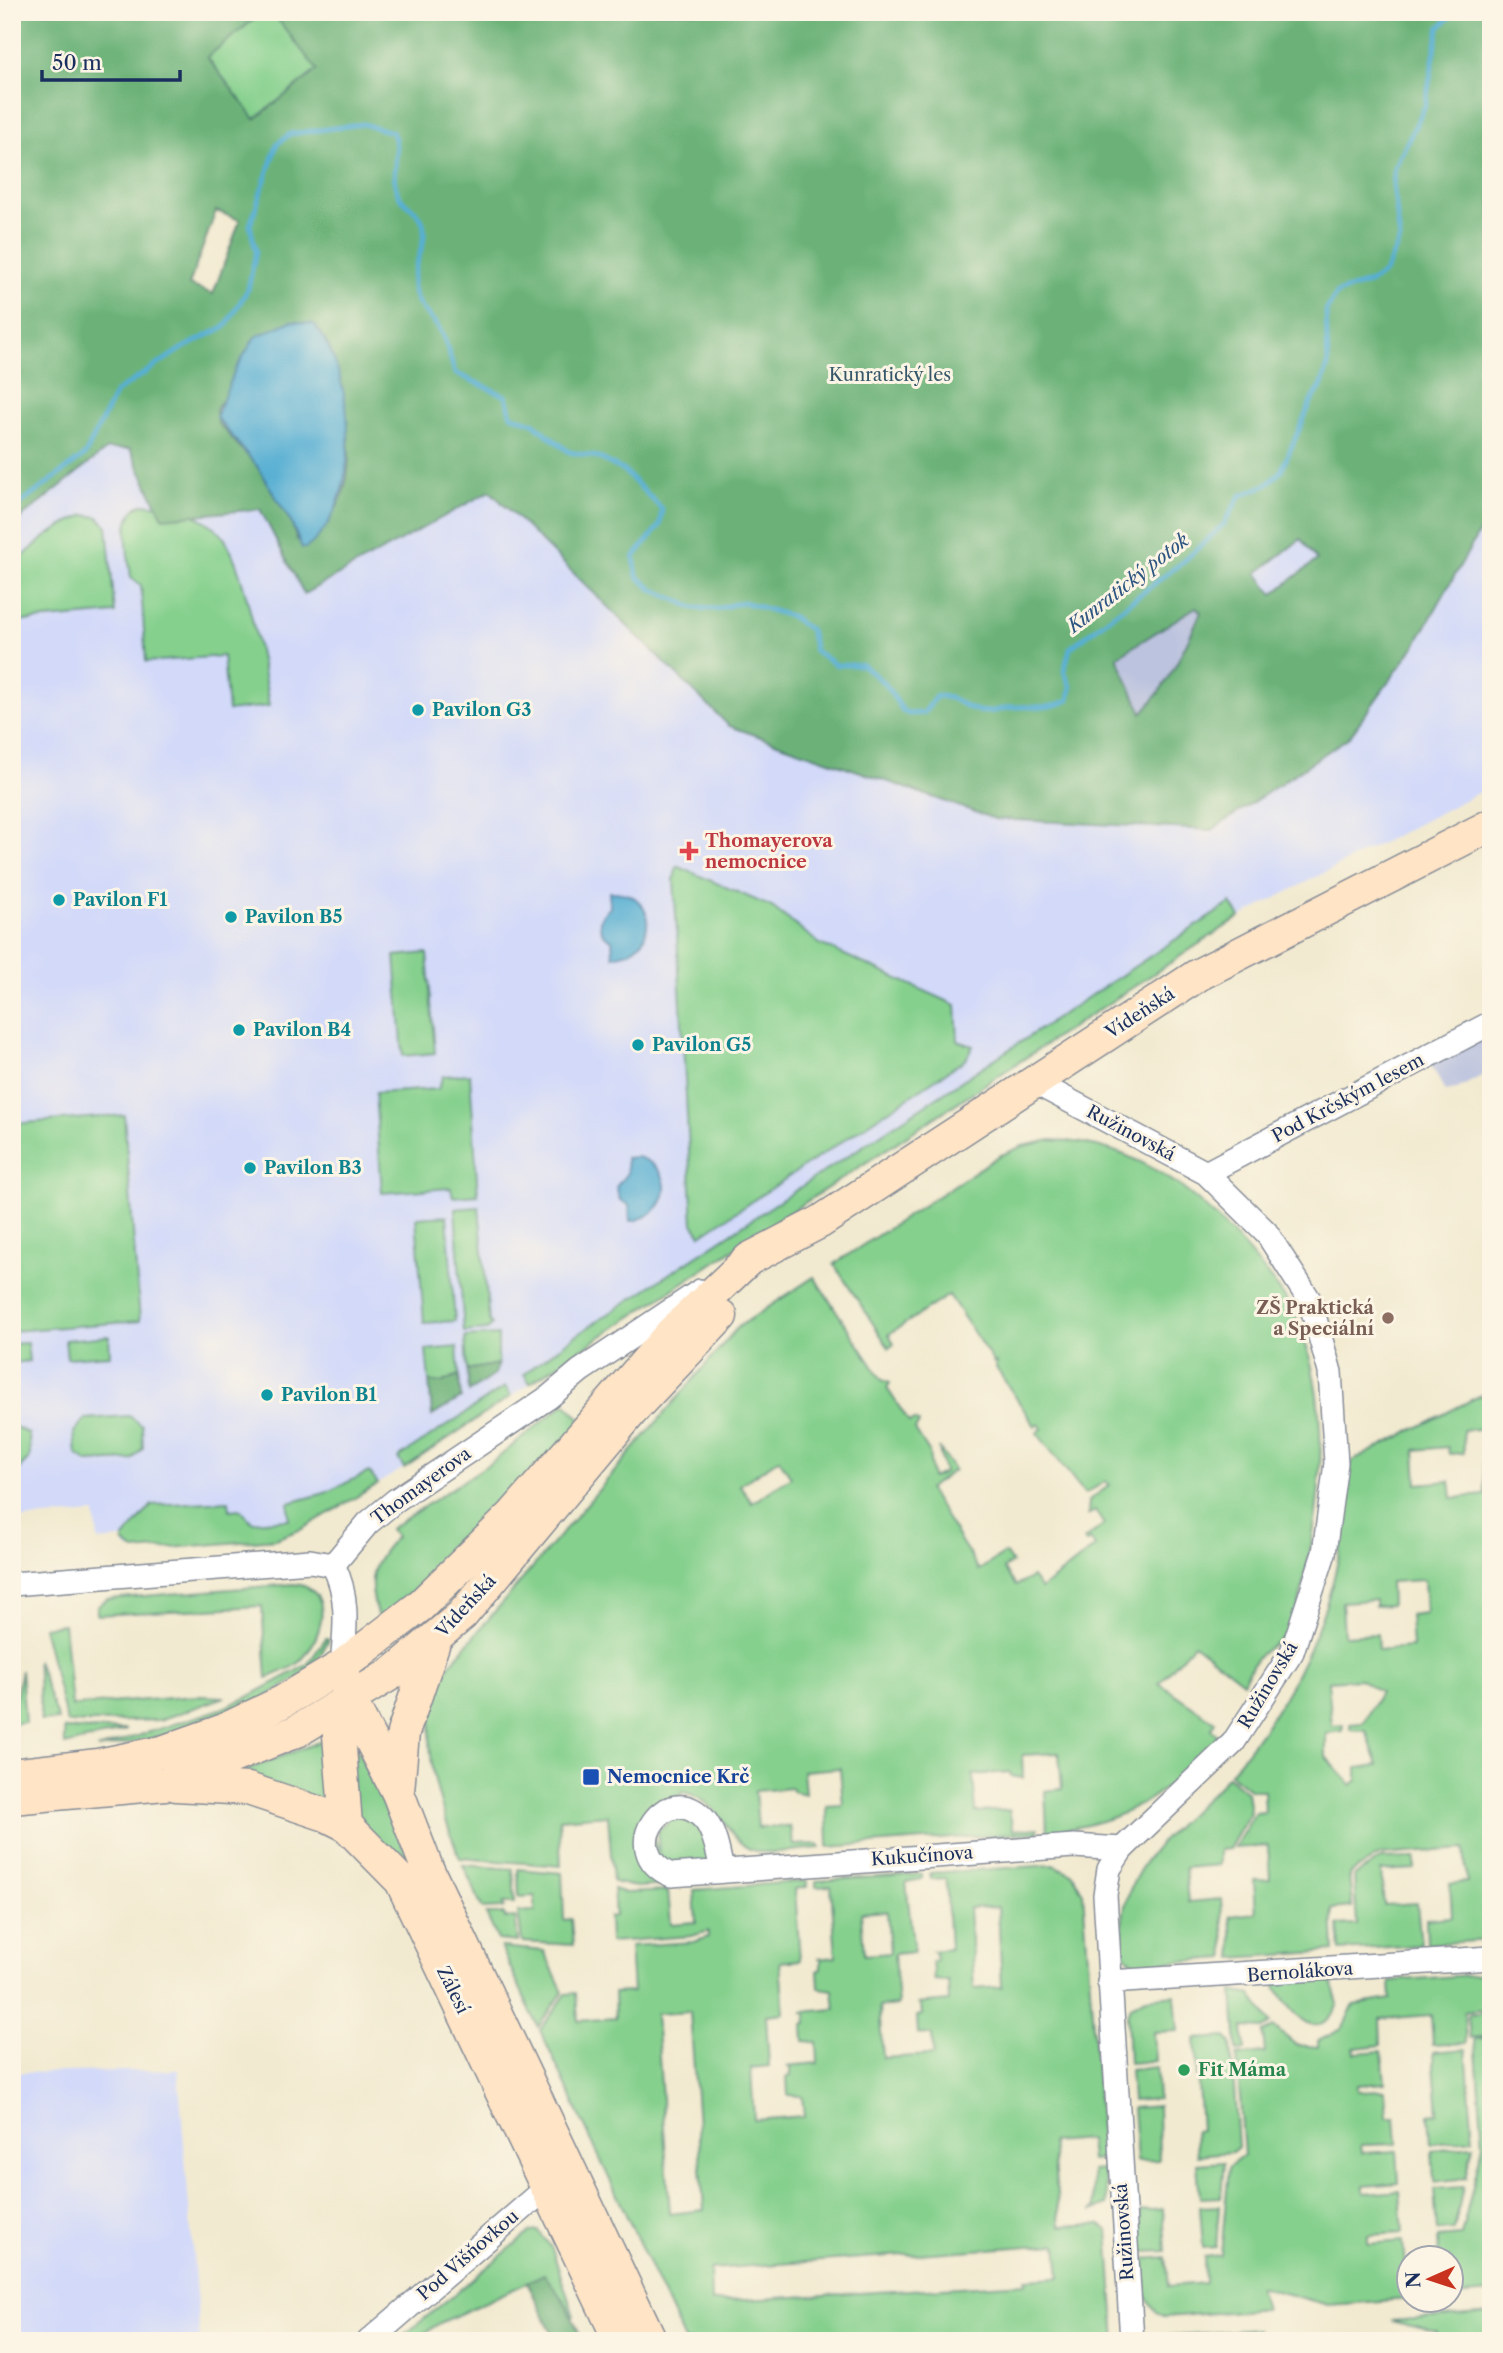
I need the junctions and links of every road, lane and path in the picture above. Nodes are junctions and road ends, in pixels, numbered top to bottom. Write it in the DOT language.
graph roads {
  1 [pos="1491,825"];
  2 [pos="1491,1023"];
  3 [pos="1034,1082"];
  4 [pos="1206,1173"];
  5 [pos="812,1226"];
  6 [pos="749,1259"];
  7 [pos="334,1565"];
  8 [pos="12,1584"];
  9 [pos="435,1640"];
  10 [pos="342,1666"];
  11 [pos="349,1698"];
  12 [pos="12,1775"];
  13 [pos="165,1784"];
  14 [pos="398,1793"];
  15 [pos="12,1798"];
  16 [pos="346,1825"];
  17 [pos="1122,1849"];
  18 [pos="722,1871"];
  19 [pos="1491,1958"];
  20 [pos="1109,1982"];
  21 [pos="558,2178"];
  22 [pos="369,2341"];
  23 [pos="620,2341"];
  24 [pos="651,2341"];
  25 [pos="1132,2341"];
  1 -- 3 [label="main road, Vídeňská"];
  2 -- 4 [label="street, Pod Krčským lesem"];
  3 -- 4 [label="street, Ružinovská"];
  3 -- 5 [label="main road, Vídeňská"];
  4 -- 17 [label="street, Ružinovská"];
  5 -- 6 [label="main road, Vídeňská"];
  5 -- 9 [label="main road, Vídeňská"];
  6 -- 7 [label="street, Thomayerova"];
  6 -- 10 [label="main road, Vídeňská"];
  7 -- 8 [label="street"];
  7 -- 10 [label="street"];
  9 -- 11 [label="main road, Vídeňská"];
  9 -- 14 [label="main road"];
  10 -- 11 [label="main road"];
  10 -- 12 [label="main road, Vídeňská"];
  11 -- 13 [label="main road, Vídeňská"];
  11 -- 14 [label="main road, Zálesí"];
  11 -- 16 [label="main road"];
  13 -- 15 [label="main road, Vídeňská"];
  13 -- 16 [label="main road, Zálesí"];
  14 -- 21 [label="main road, Zálesí"];
  16 -- 21 [label="main road, Zálesí"];
  17 -- 18 [label="street, Kukučínova"];
  17 -- 20 [label="street, Ružinovská"];
  19 -- 20 [label="street, Bernolákova"];
  20 -- 25 [label="street, Ružinovská"];
  21 -- 22 [label="street, Pod Višňovkou"];
  21 -- 23 [label="main road, Zálesí"];
  21 -- 24 [label="main road, Zálesí"];
}
